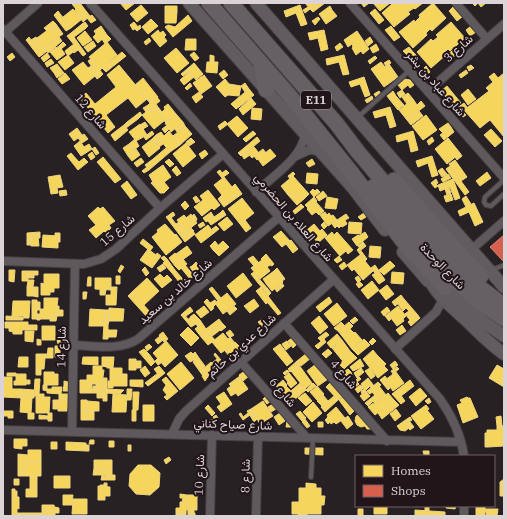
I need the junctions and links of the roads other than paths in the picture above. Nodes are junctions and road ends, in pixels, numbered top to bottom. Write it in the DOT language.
graph roads {
  1 [pos="38,3"];
  2 [pos="90,3"];
  3 [pos="189,3"];
  4 [pos="209,3"];
  5 [pos="231,3"];
  6 [pos="256,3"];
  7 [pos="350,3"];
  8 [pos="456,3"];
  9 [pos="504,24"];
  10 [pos="4,31"];
  11 [pos="487,39"];
  12 [pos="261,63"];
  13 [pos="410,71"];
  14 [pos="266,90"];
  15 [pos="428,91"];
  16 [pos="289,95"];
  17 [pos="357,118"];
  18 [pos="336,123"];
  19 [pos="306,134"];
  20 [pos="320,151"];
  21 [pos="223,154"];
  22 [pos="296,156"];
  23 [pos="504,179"];
  24 [pos="256,192"];
  25 [pos="504,194"];
  26 [pos="393,202"];
  27 [pos="160,208"];
  28 [pos="279,217"];
  29 [pos="504,221"];
  30 [pos="471,250"];
  31 [pos="3,261"];
  32 [pos="75,264"];
  33 [pos="504,266"];
  34 [pos="488,269"];
  35 [pos="334,279"];
  36 [pos="504,287"];
  37 [pos="440,290"];
  38 [pos="504,294"];
  39 [pos="504,306"];
  40 [pos="454,309"];
  41 [pos="436,312"];
  42 [pos="504,319"];
  43 [pos="284,323"];
  44 [pos="504,336"];
  45 [pos="73,345"];
  46 [pos="395,349"];
  47 [pos="504,354"];
  48 [pos="241,362"];
  49 [pos="3,430"];
  50 [pos="72,431"];
  51 [pos="172,434"];
  52 [pos="212,435"];
  53 [pos="258,437"];
  54 [pos="310,438"];
  55 [pos="387,440"];
  56 [pos="462,442"];
  57 [pos="464,455"];
  58 [pos="312,477"];
  59 [pos="210,516"];
  60 [pos="256,516"];
  1 -- 10 [label="street"];
  2 -- 21 [label="street, شارع العلاء بن الحضرمي"];
  3 -- 14 [label="street"];
  4 -- 12 [label="highway, E11"];
  5 -- 18 [label="highway, E11"];
  6 -- 17 [label="street"];
  7 -- 13 [label="street, شارع عباد بن بشر"];
  8 -- 11 [label="street"];
  9 -- 11 [label="street, شارع 3"];
  10 -- 27 [label="street, شارع 12"];
  11 -- 15 [label="street, شارع 3"];
  12 -- 14 [label="highway"];
  12 -- 16 [label="highway, E11"];
  13 -- 15 [label="street, شارع عباد بن بشر"];
  13 -- 17 [label="lane"];
  14 -- 19 [label="street"];
  15 -- 23 [label="street, شارع عباد بن بشر"];
  16 -- 26 [label="highway, E11"];
  16 -- 37 [label="highway"];
  17 -- 30 [label="street"];
  18 -- 26 [label="highway, E11"];
  18 -- 38 [label="highway"];
  19 -- 20 [label="street"];
  19 -- 22 [label="street"];
  20 -- 22 [label="street"];
  20 -- 37 [label="street"];
  21 -- 24 [label="street, شارع العلاء بن الحضرمي"];
  21 -- 27 [label="street, شارع 15"];
  22 -- 24 [label="street"];
  23 -- 25 [label="lane"];
  24 -- 28 [label="street, شارع العلاء بن الحضرمي"];
  26 -- 39 [label="highway, شارع الوحدة / E11"];
  26 -- 42 [label="highway, شارع الوحدة / E11"];
  27 -- 32 [label="street, شارع 15"];
  28 -- 35 [label="street, شارع العلاء بن الحضرمي"];
  28 -- 45 [label="street, شارع خالد بن سعيد"];
  29 -- 30 [label="street"];
  30 -- 34 [label="street"];
  31 -- 32 [label="street, شارع 15"];
  32 -- 45 [label="street, شارع 14"];
  33 -- 34 [label="lane"];
  34 -- 36 [label="street"];
  35 -- 43 [label="street, شارع عدي بن حاتم"];
  35 -- 46 [label="street, شارع العلاء بن الحضرمي"];
  37 -- 40 [label="street"];
  37 -- 41 [label="street"];
  37 -- 44 [label="street"];
  40 -- 41 [label="street"];
  40 -- 47 [label="street"];
  41 -- 46 [label="street"];
  43 -- 48 [label="street, شارع عدي بن حاتم"];
  43 -- 55 [label="street, شارع 4"];
  45 -- 50 [label="street, شارع 14"];
  46 -- 56 [label="street, شارع العلاء بن الحضرمي"];
  48 -- 51 [label="street, شارع عدي بن حاتم"];
  48 -- 54 [label="street, شارع 6"];
  49 -- 50 [label="street, شارع صياح كناني"];
  50 -- 51 [label="street, شارع صياح كناني"];
  51 -- 52 [label="street, شارع صياح كناني"];
  52 -- 53 [label="street, شارع صياح كناني"];
  52 -- 59 [label="street, شارع 10"];
  53 -- 54 [label="street, شارع صياح كناني"];
  53 -- 60 [label="street, شارع 8"];
  54 -- 55 [label="street, شارع صياح كناني"];
  54 -- 58 [label="lane"];
  55 -- 56 [label="street, شارع صياح كناني"];
  56 -- 57 [label="street, شارع العلاء بن الحضرمي"];
}
